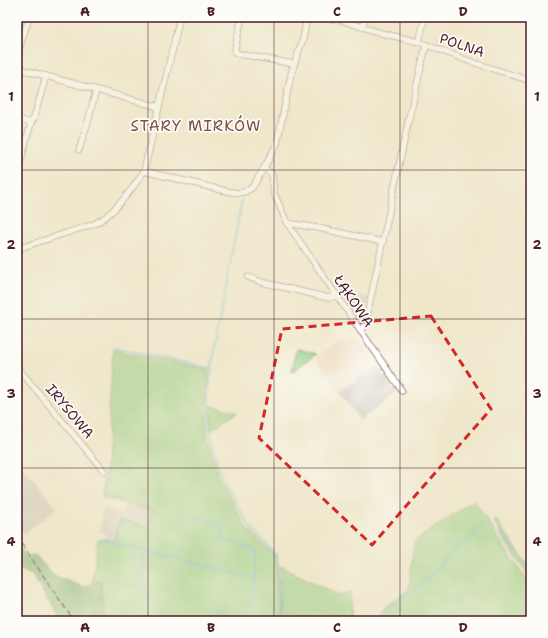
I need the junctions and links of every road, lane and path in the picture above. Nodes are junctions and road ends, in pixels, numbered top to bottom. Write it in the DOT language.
graph roads {
  1 [pos="27,17"];
  2 [pos="180,17"];
  3 [pos="307,17"];
  4 [pos="313,17"];
  5 [pos="365,17"];
  6 [pos="424,17"];
  7 [pos="241,21"];
  8 [pos="362,26"];
  9 [pos="419,42"];
  10 [pos="426,46"];
  11 [pos="17,55"];
  12 [pos="294,64"];
  13 [pos="17,68"];
  14 [pos="46,76"];
  15 [pos="531,81"];
  16 [pos="96,90"];
  17 [pos="159,107"];
  18 [pos="17,119"];
  19 [pos="31,123"];
  20 [pos="79,150"];
  21 [pos="264,168"];
  22 [pos="144,171"];
  23 [pos="17,175"];
  24 [pos="287,222"];
  25 [pos="383,242"];
  26 [pos="17,249"];
  27 [pos="248,277"];
  28 [pos="336,296"];
  29 [pos="360,331"];
  30 [pos="17,367"];
  31 [pos="402,391"];
  32 [pos="104,471"];
  1 -- 11 [label="street"];
  2 -- 17 [label="street"];
  3 -- 12 [label="street"];
  4 -- 8 [label="street, POLNA"];
  5 -- 8 [label="street"];
  6 -- 9 [label="street"];
  7 -- 12 [label="street"];
  8 -- 9 [label="street, POLNA"];
  9 -- 10 [label="street, POLNA"];
  10 -- 15 [label="street, POLNA"];
  10 -- 25 [label="street"];
  12 -- 21 [label="street"];
  13 -- 14 [label="street"];
  14 -- 16 [label="street"];
  14 -- 19 [label="street"];
  16 -- 17 [label="street"];
  16 -- 20 [label="street"];
  17 -- 22 [label="street"];
  18 -- 19 [label="street"];
  19 -- 23 [label="street"];
  21 -- 22 [label="street"];
  21 -- 24 [label="street, ŁĄKOWA"];
  22 -- 26 [label="street"];
  24 -- 25 [label="street"];
  24 -- 28 [label="street, ŁĄKOWA"];
  25 -- 29 [label="street"];
  27 -- 28 [label="street"];
  28 -- 29 [label="street, ŁĄKOWA"];
  29 -- 31 [label="street, ŁĄKOWA"];
  30 -- 32 [label="street, IRYSOWA"];
}
